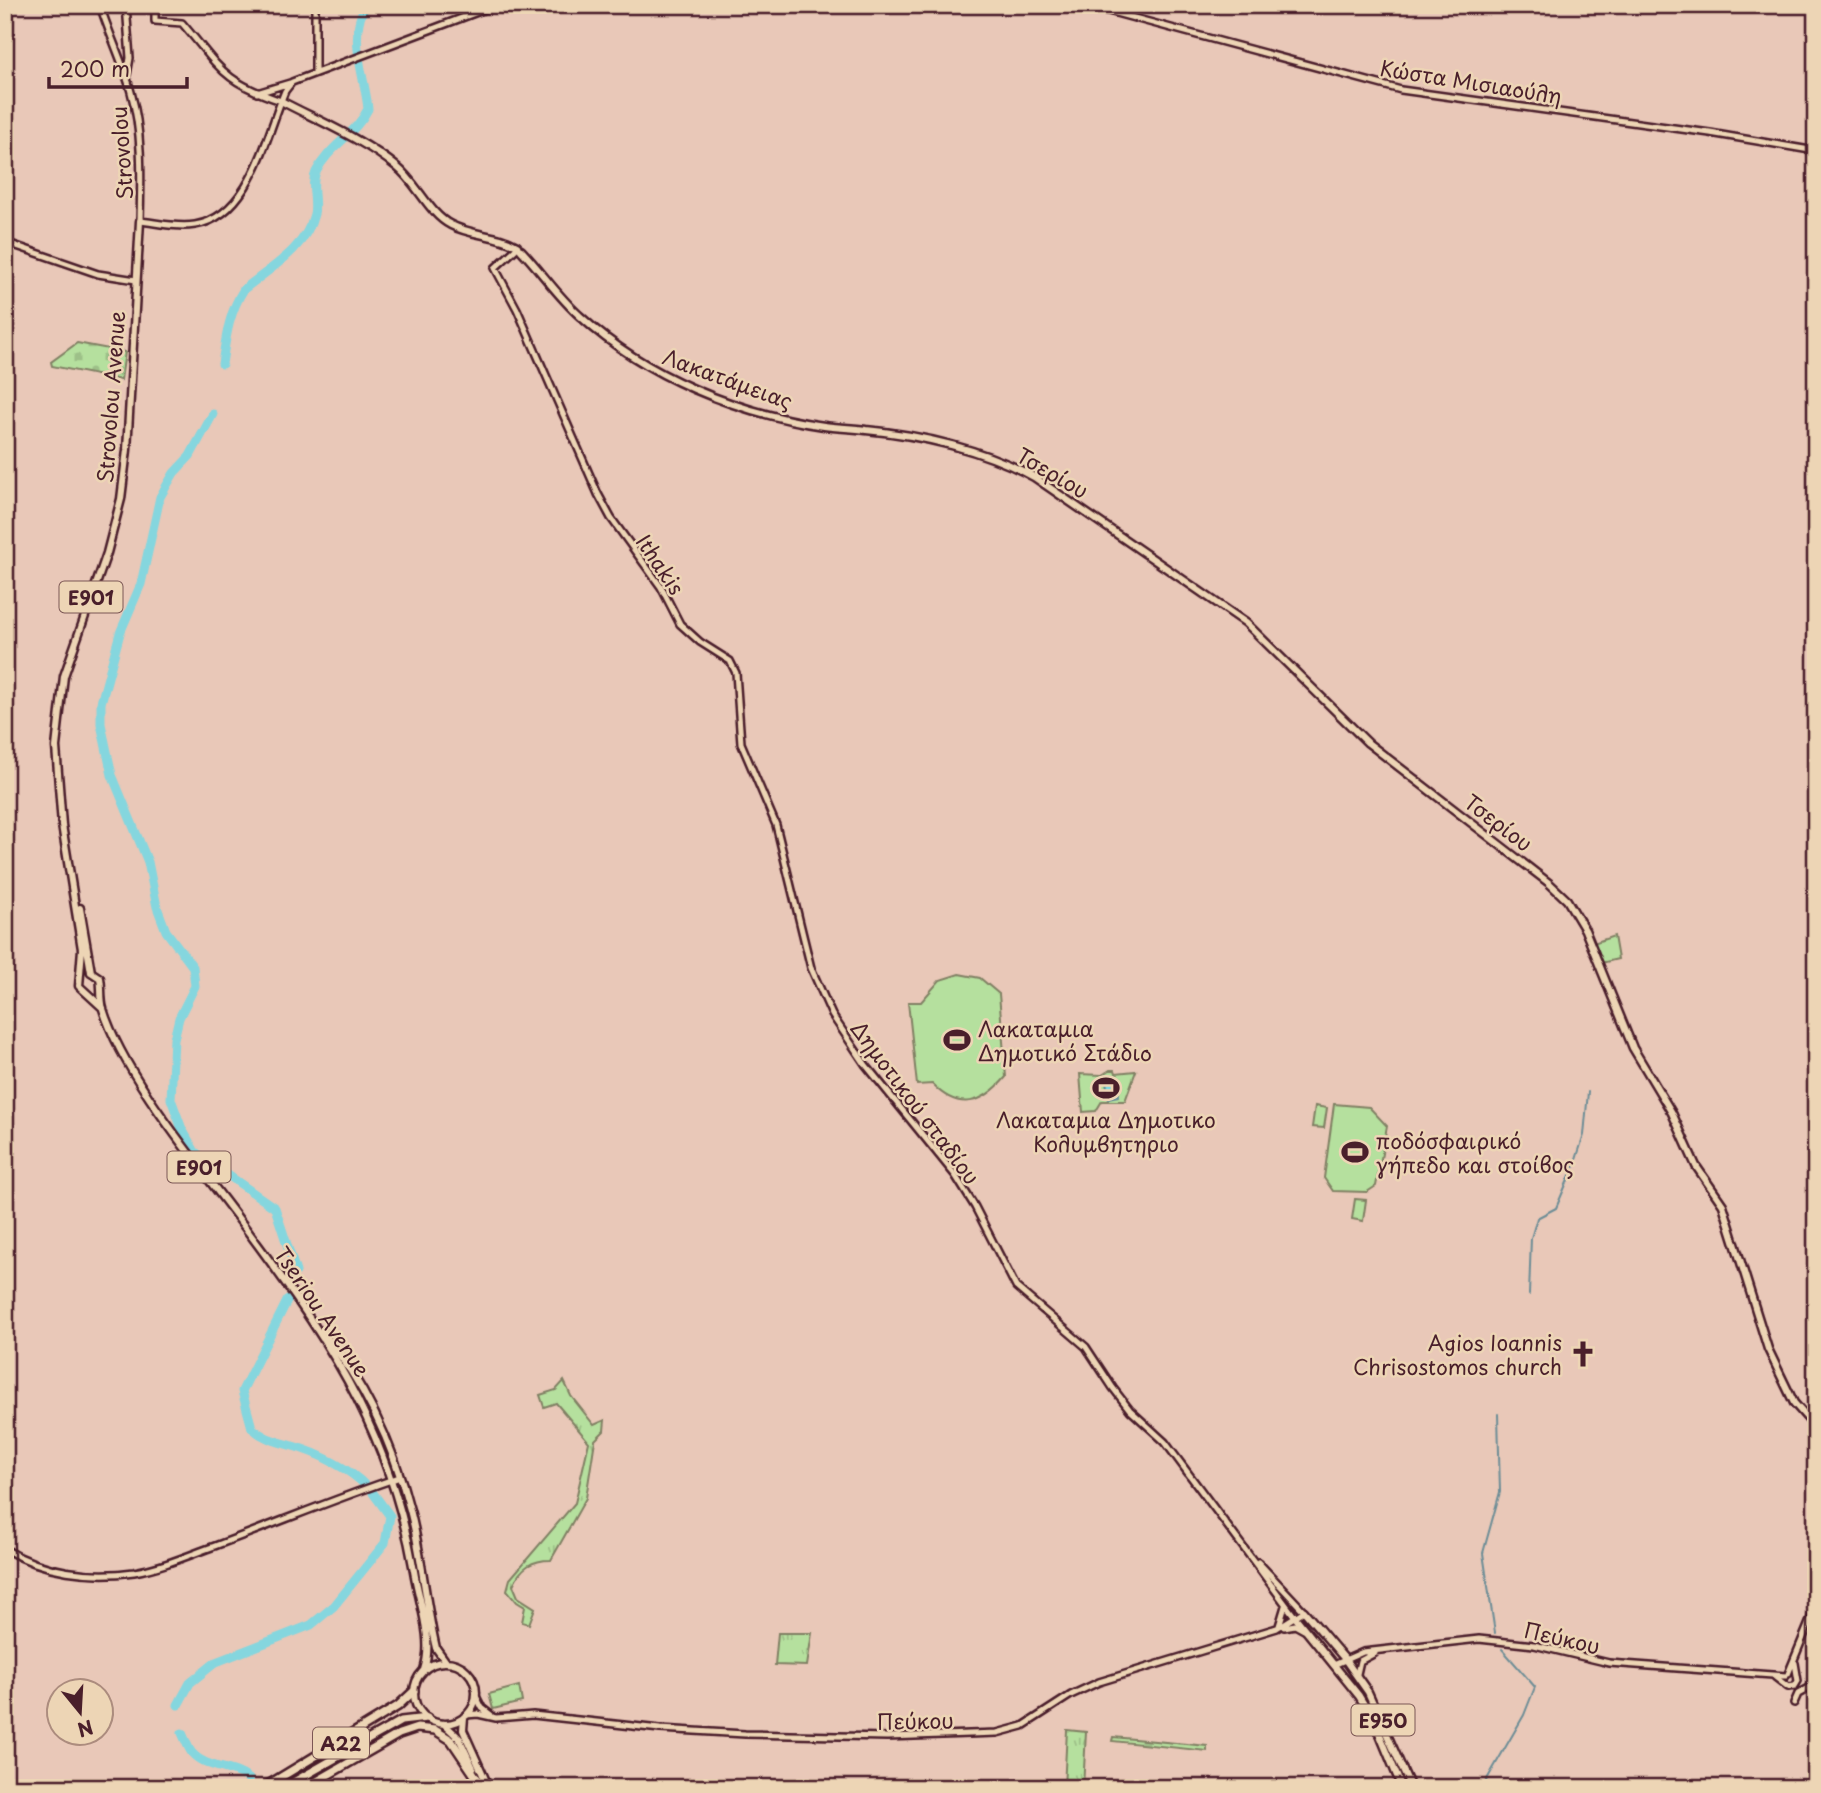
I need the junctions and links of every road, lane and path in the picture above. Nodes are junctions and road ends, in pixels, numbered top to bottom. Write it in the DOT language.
graph roads {
  1 [pos="100,5"];
  2 [pos="127,5"];
  3 [pos="155,5"];
  4 [pos="315,5"];
  5 [pos="496,5"];
  6 [pos="666,5"];
  7 [pos="857,5"];
  8 [pos="1086,5"];
  9 [pos="315,73"];
  10 [pos="126,76"];
  11 [pos="292,82"];
  12 [pos="257,93"];
  13 [pos="281,101"];
  14 [pos="1816,151"];
  15 [pos="140,221"];
  16 [pos="5,242"];
  17 [pos="519,248"];
  18 [pos="135,280"];
  19 [pos="933,442"];
  20 [pos="62,817"];
  21 [pos="786,869"];
  22 [pos="91,972"];
  23 [pos="82,975"];
  24 [pos="99,988"];
  25 [pos="91,993"];
  26 [pos="103,1008"];
  27 [pos="310,1317"];
  28 [pos="1816,1428"];
  29 [pos="396,1478"];
  30 [pos="5,1549"];
  31 [pos="1250,1555"];
  32 [pos="1285,1604"];
  33 [pos="1816,1606"];
  34 [pos="1304,1611"];
  35 [pos="1296,1617"];
  36 [pos="1278,1628"];
  37 [pos="1308,1633"];
  38 [pos="1382,1651"];
  39 [pos="1344,1658"];
  40 [pos="446,1662"];
  41 [pos="1336,1664"];
  42 [pos="425,1670"];
  43 [pos="1357,1674"];
  44 [pos="1792,1679"];
  45 [pos="1812,1688"];
  46 [pos="414,1691"];
  47 [pos="476,1696"];
  48 [pos="1794,1703"];
  49 [pos="465,1716"];
  50 [pos="427,1718"];
  51 [pos="501,1718"];
  52 [pos="444,1724"];
  53 [pos="478,1780"];
  54 [pos="263,1788"];
  55 [pos="283,1788"];
  56 [pos="305,1788"];
  57 [pos="482,1788"];
  58 [pos="489,1788"];
  59 [pos="1402,1788"];
  60 [pos="1410,1788"];
  1 -- 10 [label="main road, Strovolou / E901"];
  2 -- 10 [label="main road"];
  3 -- 12 [label="main road"];
  4 -- 9 [label="main road"];
  5 -- 9 [label="main road"];
  6 -- 7 [label="main road"];
  8 -- 14 [label="main road, Κώστα Μισιαούλη"];
  9 -- 11 [label="main road"];
  10 -- 15 [label="main road, Strovolou / E901"];
  11 -- 12 [label="main road"];
  11 -- 13 [label="main road"];
  12 -- 13 [label="main road"];
  13 -- 15 [label="main road"];
  13 -- 17 [label="main road"];
  15 -- 18 [label="main road, Strovolou Avenue / E901"];
  16 -- 18 [label="main road"];
  17 -- 19 [label="main road, Λακατάμειας"];
  17 -- 21 [label="main road, Ithakis"];
  18 -- 20 [label="main road, Strovolou Avenue / E901"];
  19 -- 28 [label="main road, Τσερίου"];
  20 -- 22 [label="main road, Strovolou Avenue / E901"];
  20 -- 23 [label="main road, Strovolou Avenue / E901"];
  21 -- 31 [label="main road, Δημοτικού σταδίου"];
  22 -- 23 [label="main road"];
  22 -- 24 [label="main road, E901"];
  23 -- 25 [label="main road, E901"];
  24 -- 25 [label="main road"];
  24 -- 26 [label="main road, Tseriou Avenue / E901"];
  25 -- 26 [label="main road, Tseriou Avenue / E901"];
  26 -- 27 [label="main road, Tseriou Avenue / E901"];
  27 -- 29 [label="main road, Tseriou Avenue / E901"];
  27 -- 29 [label="main road, Tseriou Avenue / E901"];
  29 -- 30 [label="main road"];
  29 -- 40 [label="main road, Tseriou Avenue / E901"];
  29 -- 42 [label="main road, Tseriou Avenue / E901"];
  31 -- 32 [label="main road"];
  31 -- 34 [label="main road"];
  32 -- 35 [label="main road"];
  32 -- 36 [label="main road"];
  33 -- 44 [label="main road"];
  34 -- 35 [label="main road, Πεύκου"];
  34 -- 39 [label="main road"];
  35 -- 36 [label="main road, Πεύκου"];
  35 -- 37 [label="main road"];
  36 -- 37 [label="main road"];
  36 -- 51 [label="main road, Πεύκου"];
  37 -- 41 [label="main road"];
  38 -- 39 [label="main road, Πεύκου"];
  38 -- 43 [label="main road"];
  38 -- 44 [label="main road, Πεύκου"];
  39 -- 41 [label="main road"];
  39 -- 43 [label="main road, E950"];
  40 -- 42 [label="main road"];
  40 -- 47 [label="main road"];
  41 -- 59 [label="main road, E950"];
  42 -- 46 [label="main road"];
  43 -- 60 [label="main road, E950"];
  44 -- 45 [label="main road, Πεύκου"];
  45 -- 48 [label="main road"];
  46 -- 50 [label="main road"];
  46 -- 54 [label="highway, A22"];
  47 -- 49 [label="main road"];
  47 -- 51 [label="main road"];
  49 -- 51 [label="main road, Πεύκου"];
  49 -- 52 [label="main road"];
  49 -- 58 [label="main road"];
  50 -- 52 [label="main road"];
  50 -- 55 [label="highway, A22"];
  52 -- 53 [label="main road"];
  53 -- 56 [label="highway"];
  53 -- 57 [label="main road"];
}
